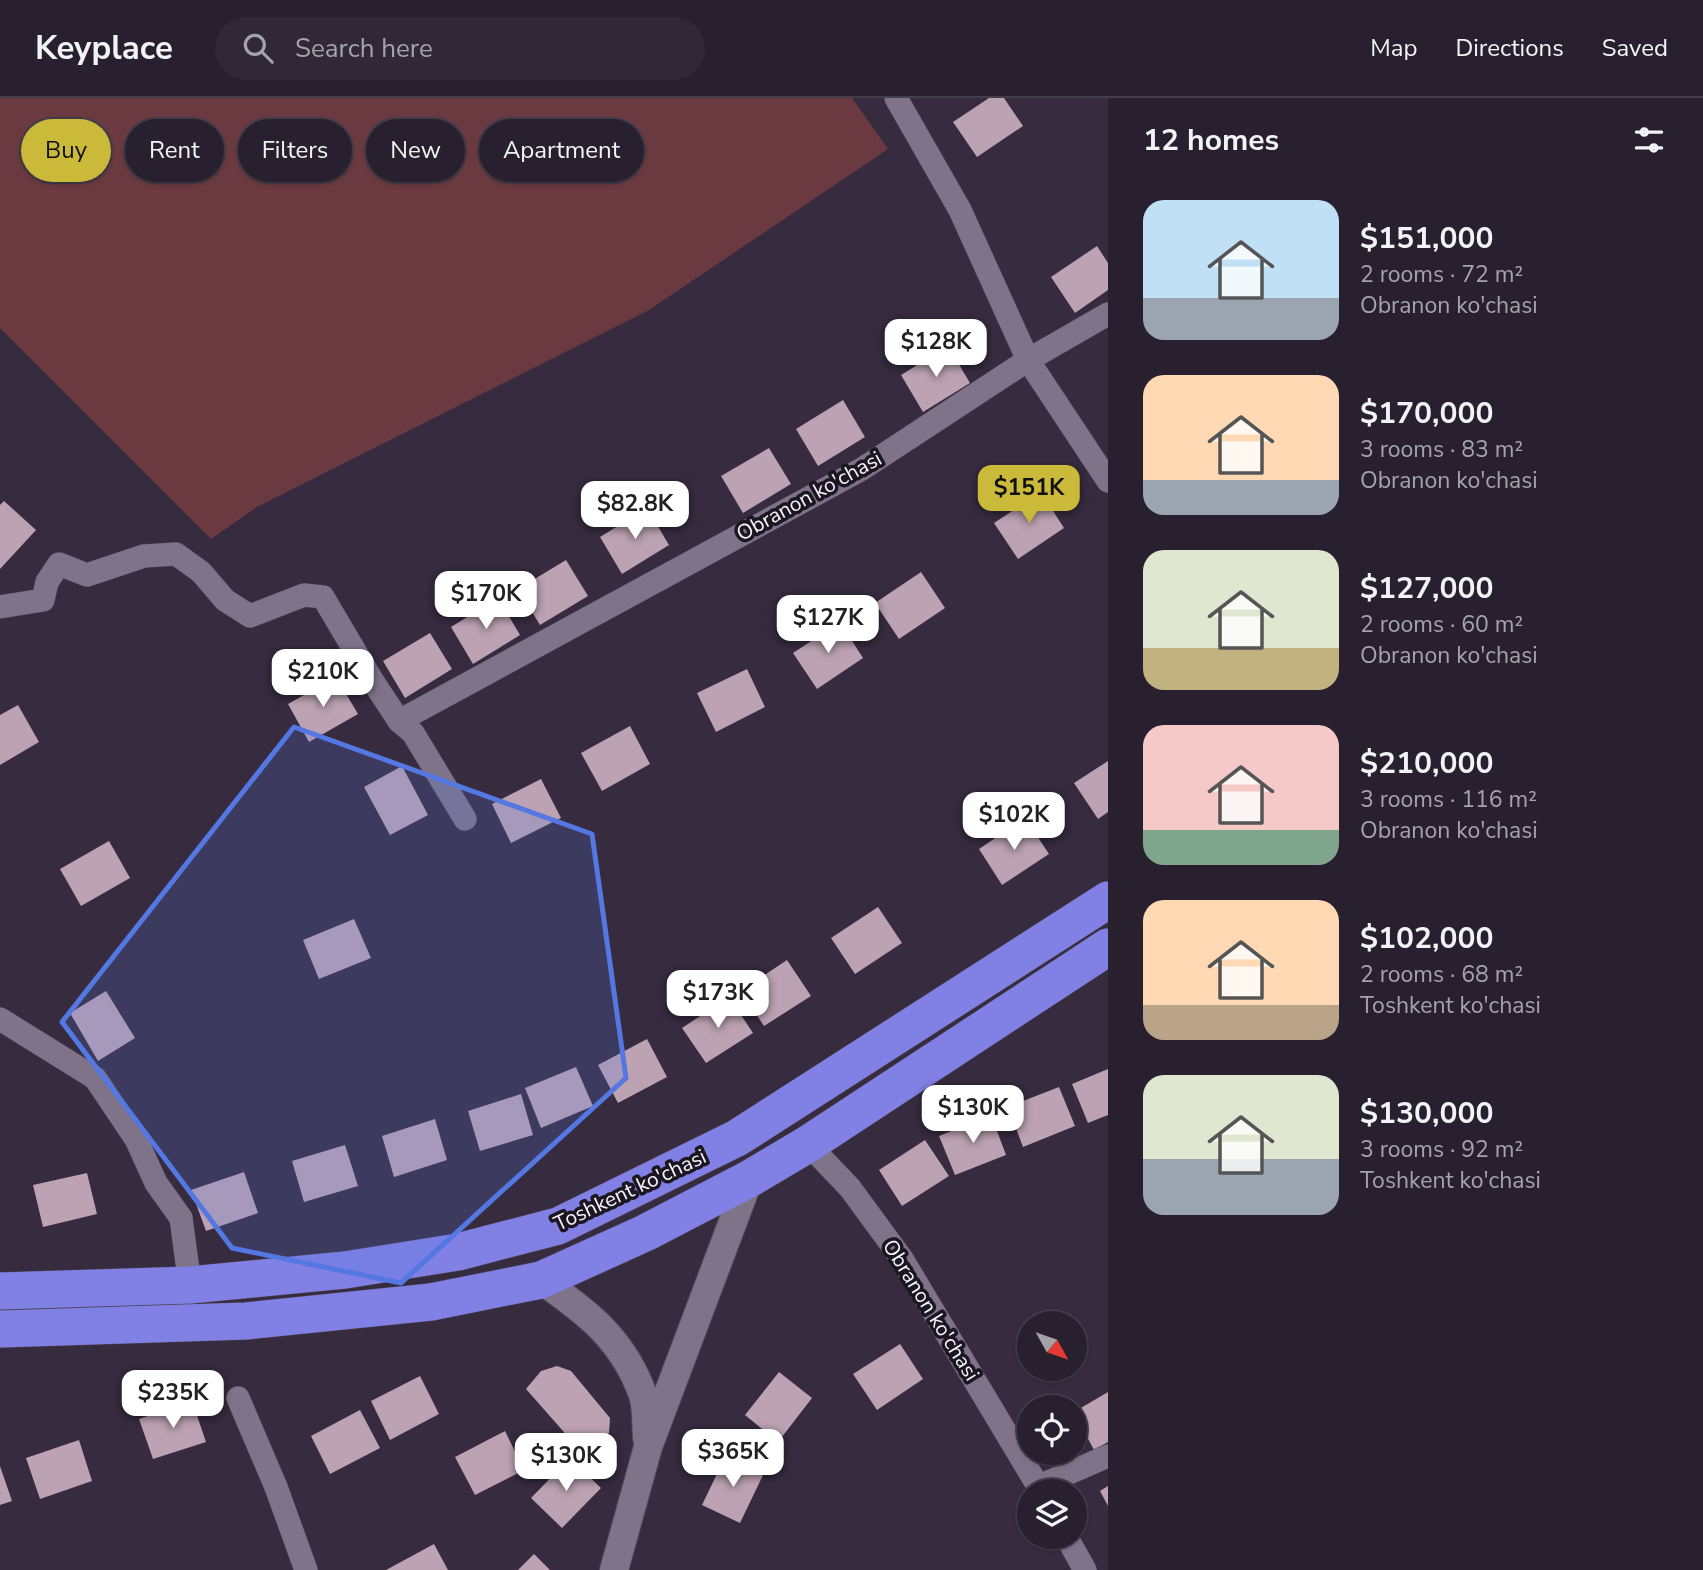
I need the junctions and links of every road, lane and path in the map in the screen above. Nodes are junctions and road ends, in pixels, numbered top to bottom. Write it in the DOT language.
graph roads {
  1 [pos="896,98"];
  2 [pos="1108,314"];
  3 [pos="1028,360"];
  4 [pos="1108,481"];
  5 [pos="0,607"];
  6 [pos="399,721"];
  7 [pos="465,819"];
  8 [pos="1108,900"];
  9 [pos="1108,947"];
  10 [pos="0,1019"];
  11 [pos="808,1144"];
  12 [pos="749,1179"];
  13 [pos="541,1280"];
  14 [pos="190,1285"];
  15 [pos="0,1291"];
  16 [pos="0,1329"];
  17 [pos="238,1398"];
  18 [pos="648,1447"];
  19 [pos="1108,1456"];
  20 [pos="1034,1479"];
  21 [pos="1061,1479"];
  22 [pos="1073,1549"];
  23 [pos="306,1570"];
  24 [pos="614,1570"];
  25 [pos="1085,1570"];
  1 -- 3 [label="street"];
  2 -- 3 [label="street, Obranon ko'chasi"];
  3 -- 4 [label="street"];
  3 -- 6 [label="street, Obranon ko'chasi"];
  5 -- 6 [label="street"];
  6 -- 7 [label="street"];
  8 -- 14 [label="highway, Toshkent ko'chasi"];
  9 -- 11 [label="highway, Toshkent ko'chasi"];
  10 -- 14 [label="street"];
  11 -- 12 [label="highway, Toshkent ko'chasi"];
  11 -- 20 [label="street, Obranon ko'chasi"];
  12 -- 13 [label="highway, Toshkent ko'chasi"];
  12 -- 18 [label="street"];
  13 -- 16 [label="highway, Toshkent ko'chasi"];
  13 -- 18 [label="street"];
  14 -- 15 [label="highway, Toshkent ko'chasi"];
  17 -- 23 [label="street"];
  18 -- 24 [label="street"];
  19 -- 21 [label="street, Obranon ko'chasi"];
  22 -- 25 [label="street"];
}
